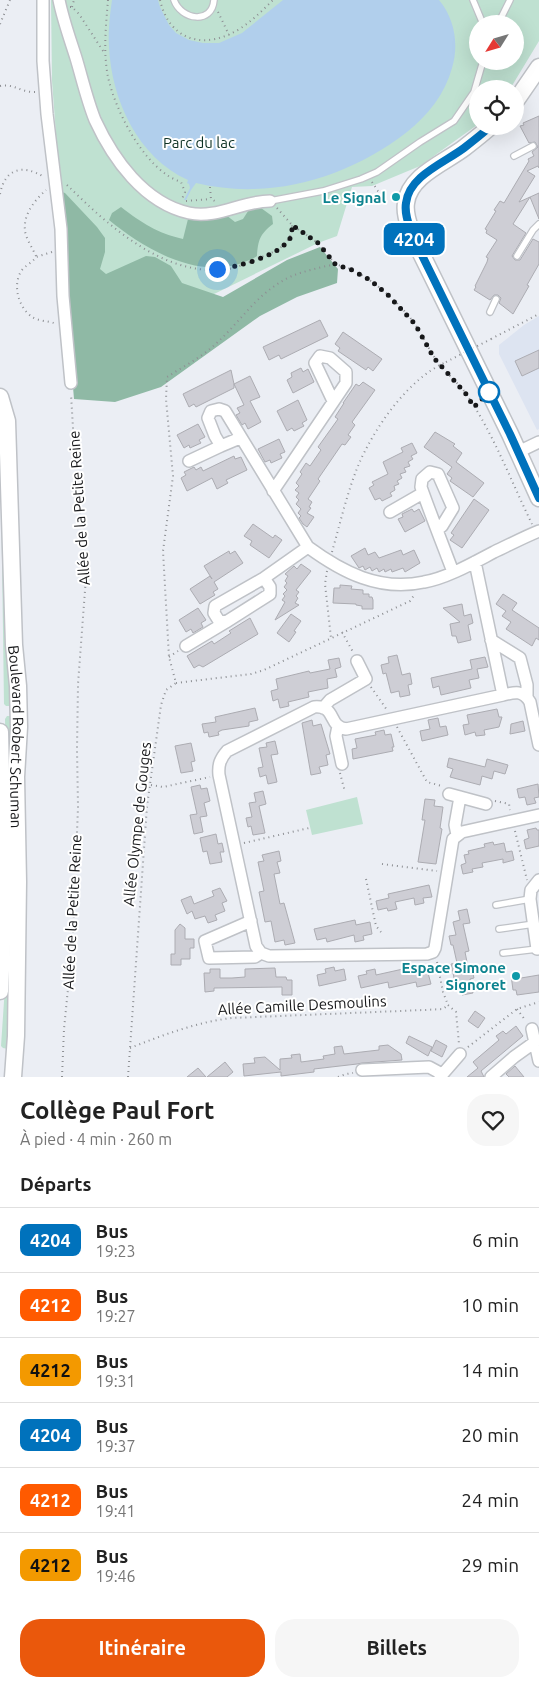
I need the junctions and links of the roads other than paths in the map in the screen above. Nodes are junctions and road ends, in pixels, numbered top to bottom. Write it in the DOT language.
graph roads {
  1 [pos="43,0"];
  2 [pos="174,0"];
  3 [pos="214,0"];
  4 [pos="473,0"];
  5 [pos="510,0"];
  6 [pos="59,3"];
  7 [pos="479,15"];
  8 [pos="502,15"];
  9 [pos="539,67"];
  10 [pos="480,70"];
  11 [pos="524,89"];
  12 [pos="481,135"];
  13 [pos="533,146"];
  14 [pos="514,156"];
  15 [pos="270,201"];
  16 [pos="539,224"];
  17 [pos="517,256"];
  18 [pos="496,299"];
  19 [pos="490,312"];
  20 [pos="71,383"];
  21 [pos="0,398"];
  22 [pos="333,401"];
  23 [pos="240,438"];
  24 [pos="539,442"];
  25 [pos="221,446"];
  26 [pos="518,452"];
  27 [pos="189,461"];
  28 [pos="273,491"];
  29 [pos="423,494"];
  30 [pos="539,498"];
  31 [pos="390,512"];
  32 [pos="437,530"];
  33 [pos="536,530"];
  34 [pos="308,547"];
  35 [pos="475,562"];
  36 [pos="453,572"];
  37 [pos="264,578"];
  38 [pos="226,622"];
  39 [pos="492,640"];
  40 [pos="186,646"];
  41 [pos="357,661"];
  42 [pos="503,695"];
  43 [pos="527,696"];
  44 [pos="323,708"];
  45 [pos="338,726"];
  46 [pos="0,732"];
  47 [pos="539,745"];
  48 [pos="342,764"];
  49 [pos="447,790"];
  50 [pos="460,797"];
  51 [pos="488,802"];
  52 [pos="539,815"];
  53 [pos="457,834"];
  54 [pos="533,890"];
  55 [pos="496,905"];
  56 [pos="251,921"];
  57 [pos="534,924"];
  58 [pos="499,930"];
  59 [pos="537,949"];
  60 [pos="261,953"];
  61 [pos="503,954"];
  62 [pos="0,991"];
  63 [pos="532,1029"];
  64 [pos="535,1042"];
  65 [pos="460,1054"];
  66 [pos="539,1060"];
  67 [pos="362,1070"];
  68 [pos="441,1076"];
  69 [pos="13,1077"];
  70 [pos="491,1077"];
  1 -- 20 [label="street"];
  2 -- 3 [label="lane"];
  4 -- 7 [label="lane"];
  5 -- 8 [label="lane"];
  6 -- 15 [label="street"];
  9 -- 11 [label="main road"];
  10 -- 15 [label="lane"];
  12 -- 26 [label="main road"];
  13 -- 14 [label="lane"];
  16 -- 17 [label="lane"];
  18 -- 19 [label="lane"];
  21 -- 69 [label="main road, Boulevard Robert Schuman"];
  22 -- 28 [label="street"];
  23 -- 25 [label="street"];
  23 -- 25 [label="street"];
  23 -- 28 [label="street"];
  24 -- 26 [label="street"];
  25 -- 27 [label="street"];
  26 -- 30 [label="main road"];
  28 -- 34 [label="street"];
  29 -- 31 [label="street"];
  29 -- 32 [label="street"];
  29 -- 32 [label="street"];
  32 -- 36 [label="street"];
  33 -- 35 [label="street"];
  34 -- 36 [label="street"];
  34 -- 37 [label="street"];
  35 -- 36 [label="street"];
  35 -- 39 [label="street"];
  37 -- 38 [label="street"];
  37 -- 38 [label="street"];
  38 -- 40 [label="street"];
  39 -- 42 [label="street"];
  39 -- 43 [label="street"];
  41 -- 44 [label="street"];
  42 -- 43 [label="street"];
  42 -- 45 [label="street"];
  43 -- 47 [label="street"];
  44 -- 45 [label="street"];
  44 -- 56 [label="street"];
  45 -- 48 [label="street"];
  46 -- 62 [label="main road"];
  49 -- 50 [label="street"];
  50 -- 51 [label="street"];
  50 -- 53 [label="street"];
  52 -- 53 [label="street"];
  53 -- 60 [label="street"];
  54 -- 55 [label="lane"];
  54 -- 57 [label="street"];
  56 -- 60 [label="street"];
  56 -- 60 [label="street"];
  57 -- 58 [label="lane"];
  57 -- 59 [label="street"];
  59 -- 61 [label="lane"];
  63 -- 64 [label="street"];
  64 -- 66 [label="street"];
  64 -- 70 [label="street"];
  65 -- 68 [label="street"];
  67 -- 68 [label="street"];
}
